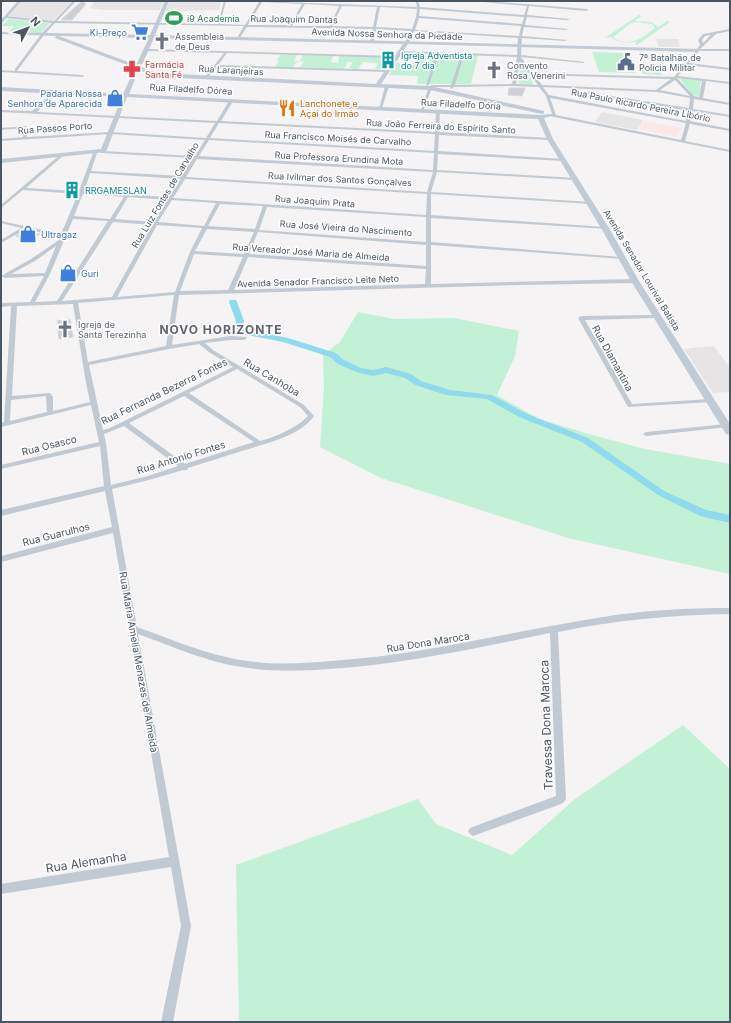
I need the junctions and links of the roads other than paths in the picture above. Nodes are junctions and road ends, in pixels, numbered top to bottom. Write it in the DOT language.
graph roads {
  1 [pos="3,1"];
  2 [pos="20,1"];
  3 [pos="75,1"];
  4 [pos="167,1"];
  5 [pos="224,1"];
  6 [pos="253,1"];
  7 [pos="261,1"];
  8 [pos="474,1"];
  9 [pos="525,1"];
  10 [pos="559,1"];
  11 [pos="494,2"];
  12 [pos="304,3"];
  13 [pos="1,4"];
  14 [pos="418,4"];
  15 [pos="342,5"];
  16 [pos="526,5"];
  17 [pos="379,6"];
  18 [pos="557,8"];
  19 [pos="571,9"];
  20 [pos="586,10"];
  21 [pos="7,14"];
  22 [pos="503,14"];
  23 [pos="525,16"];
  24 [pos="418,17"];
  25 [pos="568,19"];
  26 [pos="55,22"];
  27 [pos="1,23"];
  28 [pos="158,23"];
  29 [pos="219,24"];
  30 [pos="501,24"];
  31 [pos="247,25"];
  32 [pos="291,25"];
  33 [pos="523,25"];
  34 [pos="330,26"];
  35 [pos="544,27"];
  36 [pos="376,28"];
  37 [pos="414,29"];
  38 [pos="566,29"];
  39 [pos="730,30"];
  40 [pos="1,33"];
  41 [pos="43,34"];
  42 [pos="51,34"];
  43 [pos="499,35"];
  44 [pos="151,36"];
  45 [pos="520,37"];
  46 [pos="240,38"];
  47 [pos="544,38"];
  48 [pos="565,40"];
  49 [pos="372,41"];
  50 [pos="407,42"];
  51 [pos="520,46"];
  52 [pos="565,47"];
  53 [pos="700,47"];
  54 [pos="147,50"];
  55 [pos="730,50"];
  56 [pos="226,53"];
  57 [pos="438,53"];
  58 [pos="398,54"];
  59 [pos="463,54"];
  60 [pos="519,57"];
  61 [pos="584,62"];
  62 [pos="687,64"];
  63 [pos="216,66"];
  64 [pos="730,69"];
  65 [pos="16,70"];
  66 [pos="1,71"];
  67 [pos="137,71"];
  68 [pos="388,71"];
  69 [pos="531,74"];
  70 [pos="83,76"];
  71 [pos="676,77"];
  72 [pos="206,78"];
  73 [pos="704,80"];
  74 [pos="730,83"];
  75 [pos="514,85"];
  76 [pos="377,86"];
  77 [pos="387,86"];
  78 [pos="429,86"];
  79 [pos="542,86"];
  80 [pos="548,86"];
  81 [pos="452,88"];
  82 [pos="659,90"];
  83 [pos="2,91"];
  84 [pos="56,92"];
  85 [pos="127,95"];
  86 [pos="548,96"];
  87 [pos="692,96"];
  88 [pos="701,98"];
  89 [pos="231,101"];
  90 [pos="730,104"];
  91 [pos="380,108"];
  92 [pos="421,110"];
  93 [pos="691,110"];
  94 [pos="1,111"];
  95 [pos="438,111"];
  96 [pos="34,112"];
  97 [pos="552,116"];
  98 [pos="730,116"];
  99 [pos="116,117"];
  100 [pos="540,117"];
  101 [pos="217,122"];
  102 [pos="688,122"];
  103 [pos="1,129"];
  104 [pos="730,130"];
  105 [pos="110,133"];
  106 [pos="437,134"];
  107 [pos="25,138"];
  108 [pos="207,139"];
  109 [pos="550,139"];
  110 [pos="1,140"];
  111 [pos="683,142"];
  112 [pos="436,151"];
  113 [pos="730,151"];
  114 [pos="98,152"];
  115 [pos="62,155"];
  116 [pos="196,157"];
  117 [pos="564,160"];
  118 [pos="1,161"];
  119 [pos="435,171"];
  120 [pos="90,172"];
  121 [pos="184,178"];
  122 [pos="575,179"];
  123 [pos="24,189"];
  124 [pos="429,192"];
  125 [pos="81,193"];
  126 [pos="127,196"];
  127 [pos="170,198"];
  128 [pos="219,202"];
  129 [pos="590,203"];
  130 [pos="265,206"];
  131 [pos="1,207"];
  132 [pos="429,216"];
  133 [pos="70,217"];
  134 [pos="112,220"];
  135 [pos="1,222"];
  136 [pos="156,222"];
  137 [pos="206,226"];
  138 [pos="26,227"];
  139 [pos="605,228"];
  140 [pos="257,230"];
  141 [pos="61,238"];
  142 [pos="1,242"];
  143 [pos="430,242"];
  144 [pos="192,252"];
  145 [pos="245,256"];
  146 [pos="621,258"];
  147 [pos="428,268"];
  148 [pos="46,274"];
  149 [pos="2,276"];
  150 [pos="635,281"];
  151 [pos="428,285"];
  152 [pos="230,292"];
  153 [pos="177,293"];
  154 [pos="114,298"];
  155 [pos="58,302"];
  156 [pos="76,302"];
  157 [pos="32,303"];
  158 [pos="14,304"];
  159 [pos="1,305"];
  160 [pos="653,316"];
  161 [pos="244,338"];
  162 [pos="201,343"];
  163 [pos="169,347"];
  164 [pos="86,364"];
  165 [pos="237,367"];
  166 [pos="184,393"];
  167 [pos="10,398"];
  168 [pos="710,401"];
  169 [pos="93,403"];
  170 [pos="50,413"];
  171 [pos="311,416"];
  172 [pos="124,423"];
  173 [pos="4,424"];
  174 [pos="728,429"];
  175 [pos="100,433"];
  176 [pos="646,434"];
  177 [pos="103,442"];
  178 [pos="262,443"];
  179 [pos="1,467"];
  180 [pos="185,468"];
  181 [pos="108,487"];
  182 [pos="1,514"];
  183 [pos="116,529"];
  184 [pos="1,558"];
  185 [pos="730,611"];
  186 [pos="133,629"];
  187 [pos="554,629"];
  188 [pos="473,831"];
  189 [pos="175,861"];
  190 [pos="1,889"];
  191 [pos="167,1022"];
  1 -- 13 [label="street"];
  2 -- 21 [label="street"];
  3 -- 26 [label="street"];
  4 -- 28 [label="street"];
  5 -- 29 [label="street"];
  6 -- 7 [label="street"];
  7 -- 12 [label="street"];
  7 -- 31 [label="street"];
  8 -- 11 [label="street"];
  9 -- 16 [label="street"];
  10 -- 18 [label="street"];
  11 -- 16 [label="street"];
  12 -- 15 [label="street"];
  12 -- 32 [label="street"];
  14 -- 17 [label="street"];
  14 -- 22 [label="street"];
  14 -- 24 [label="street"];
  15 -- 17 [label="street"];
  15 -- 34 [label="street"];
  16 -- 18 [label="street"];
  16 -- 23 [label="street"];
  17 -- 36 [label="street"];
  18 -- 19 [label="street"];
  19 -- 20 [label="street"];
  19 -- 25 [label="street"];
  21 -- 26 [label="street, Rua Joaquim Dantas"];
  21 -- 27 [label="street"];
  22 -- 23 [label="street"];
  22 -- 30 [label="street"];
  23 -- 25 [label="street"];
  23 -- 33 [label="street"];
  24 -- 30 [label="street"];
  24 -- 37 [label="street"];
  25 -- 38 [label="street"];
  26 -- 28 [label="street, Rua Joaquim Dantas"];
  26 -- 41 [label="street"];
  28 -- 29 [label="street, Rua Joaquim Dantas"];
  28 -- 44 [label="street"];
  29 -- 31 [label="street, Rua Joaquim Dantas"];
  30 -- 33 [label="street"];
  30 -- 43 [label="street"];
  31 -- 32 [label="street, Rua Joaquim Dantas"];
  31 -- 46 [label="street"];
  32 -- 34 [label="street, Rua Joaquim Dantas"];
  33 -- 35 [label="street"];
  33 -- 45 [label="street"];
  34 -- 36 [label="street, Rua Joaquim Dantas"];
  35 -- 38 [label="street"];
  35 -- 47 [label="street"];
  36 -- 37 [label="street, Rua Joaquim Dantas"];
  36 -- 49 [label="street"];
  37 -- 43 [label="street, Rua Joaquim Dantas"];
  37 -- 50 [label="street"];
  38 -- 48 [label="street"];
  39 -- 53 [label="street"];
  40 -- 41 [label="street, Avenida Nossa Senhora da Piedade"];
  41 -- 42 [label="street, Avenida Nossa Senhora da Piedade"];
  41 -- 65 [label="street"];
  42 -- 44 [label="street, Avenida Nossa Senhora da Piedade"];
  42 -- 67 [label="street"];
  43 -- 45 [label="street, Rua Joaquim Dantas"];
  44 -- 46 [label="street, Avenida Nossa Senhora da Piedade"];
  44 -- 54 [label="street"];
  45 -- 47 [label="street, Rua Joaquim Dantas"];
  45 -- 51 [label="street"];
  46 -- 49 [label="street, Avenida Nossa Senhora da Piedade"];
  47 -- 48 [label="street, Rua Joaquim Dantas"];
  48 -- 52 [label="street"];
  49 -- 50 [label="street, Avenida Nossa Senhora da Piedade"];
  50 -- 51 [label="street, Avenida Nossa Senhora da Piedade"];
  50 -- 58 [label="street"];
  51 -- 52 [label="street, Avenida Nossa Senhora da Piedade"];
  51 -- 60 [label="street"];
  52 -- 53 [label="street, Avenida Nossa Senhora da Piedade"];
  53 -- 55 [label="street, Avenida Nossa Senhora da Piedade"];
  53 -- 62 [label="street"];
  54 -- 56 [label="street"];
  54 -- 67 [label="street"];
  56 -- 58 [label="street"];
  56 -- 63 [label="street"];
  57 -- 58 [label="street"];
  57 -- 59 [label="street"];
  57 -- 78 [label="street"];
  58 -- 68 [label="street"];
  59 -- 60 [label="street"];
  59 -- 81 [label="street"];
  60 -- 61 [label="street"];
  60 -- 69 [label="street"];
  60 -- 75 [label="street"];
  62 -- 64 [label="street"];
  62 -- 71 [label="street"];
  63 -- 68 [label="street"];
  63 -- 72 [label="street"];
  65 -- 66 [label="street"];
  65 -- 70 [label="street"];
  67 -- 72 [label="street, Rua Laranjeiras"];
  67 -- 85 [label="street"];
  68 -- 76 [label="street"];
  69 -- 71 [label="street"];
  69 -- 79 [label="street"];
  71 -- 73 [label="street"];
  71 -- 82 [label="street"];
  71 -- 87 [label="street"];
  72 -- 76 [label="street, Rua Laranjeiras"];
  73 -- 74 [label="street"];
  73 -- 88 [label="street"];
  75 -- 79 [label="street"];
  75 -- 81 [label="street"];
  76 -- 77 [label="street, Rua Laranjeiras"];
  77 -- 78 [label="street, Rua Laranjeiras"];
  77 -- 91 [label="street"];
  78 -- 81 [label="street, Rua Laranjeiras"];
  78 -- 92 [label="street"];
  79 -- 80 [label="street"];
  79 -- 86 [label="street"];
  80 -- 82 [label="street"];
  80 -- 93 [label="street"];
  81 -- 97 [label="street, Rua Laranjeiras"];
  82 -- 87 [label="street"];
  83 -- 84 [label="street, Rua Filadelfo Dórea"];
  84 -- 85 [label="street, Rua Filadelfo Dórea"];
  84 -- 96 [label="street"];
  85 -- 89 [label="street, Rua Filadelfo Dórea"];
  85 -- 99 [label="street"];
  86 -- 97 [label="street"];
  86 -- 102 [label="street, Rua Paulo Ricardo Pereira Libório"];
  87 -- 88 [label="street"];
  87 -- 93 [label="street"];
  88 -- 90 [label="street"];
  89 -- 91 [label="street, Rua Filadelfo Dórea"];
  89 -- 101 [label="street, Rua Luiz Fontes de Carvalho"];
  91 -- 92 [label="street, Rua Filadelfo Dória"];
  92 -- 95 [label="street, Rua Filadelfo Dória"];
  93 -- 98 [label="street"];
  93 -- 102 [label="street"];
  94 -- 96 [label="street, Rua João Ferreira do Espírito Santo"];
  95 -- 100 [label="street, Rua Filadelfo Dória"];
  95 -- 106 [label="street"];
  96 -- 99 [label="street, Rua João Ferreira do Espírito Santo"];
  97 -- 100 [label="street, Rua Filadelfo Dória"];
  97 -- 111 [label="street"];
  99 -- 101 [label="street, Rua João Ferreira do Espírito Santo"];
  99 -- 105 [label="street"];
  100 -- 109 [label="street, Avenida Senador Lourival Batista"];
  101 -- 106 [label="street, Rua João Ferreira do Espírito Santo"];
  101 -- 108 [label="street, Rua Luiz Fontes de Carvalho"];
  102 -- 104 [label="street, Rua Paulo Ricardo Pereira Libório"];
  102 -- 111 [label="street"];
  103 -- 107 [label="street"];
  105 -- 107 [label="street, Rua Passos Porto"];
  105 -- 108 [label="street, Rua Francisco Moisés de Carvalho"];
  105 -- 114 [label="street"];
  106 -- 109 [label="street, Rua João Ferreira do Espírito Santo"];
  106 -- 112 [label="street"];
  107 -- 110 [label="street, Rua Passos Porto"];
  108 -- 112 [label="street, Rua Francisco Moisés de Carvalho"];
  108 -- 116 [label="street, Rua Luiz Fontes de Carvalho"];
  109 -- 117 [label="street, Avenida Senador Lourival Batista"];
  111 -- 113 [label="street"];
  112 -- 117 [label="street, Rua Francisco Moisés de Carvalho"];
  112 -- 119 [label="street"];
  114 -- 115 [label="street"];
  114 -- 116 [label="street, Rua Professora Erundina Mota"];
  114 -- 120 [label="street"];
  115 -- 118 [label="street"];
  115 -- 123 [label="street"];
  116 -- 119 [label="street, Rua Professora Erundina Mota"];
  116 -- 121 [label="street, Rua Luiz Fontes de Carvalho"];
  117 -- 122 [label="street, Avenida Senador Lourival Batista"];
  119 -- 122 [label="street, Rua Professora Erundina Mota"];
  119 -- 124 [label="street"];
  120 -- 121 [label="street, Rua Ivilmar dos Santos Gonçalves"];
  120 -- 125 [label="street"];
  121 -- 124 [label="street, Rua Ivilmar dos Santos Gonçalves"];
  121 -- 127 [label="street, Rua Luiz Fontes de Carvalho"];
  122 -- 129 [label="street, Avenida Senador Lourival Batista"];
  123 -- 125 [label="street, Rua Joaquim Prata"];
  123 -- 131 [label="street"];
  124 -- 129 [label="street, Rua Ivilmar dos Santos Gonçalves"];
  124 -- 132 [label="street"];
  125 -- 126 [label="street, Rua Joaquim Prata"];
  125 -- 133 [label="street"];
  126 -- 127 [label="street, Rua Joaquim Prata"];
  126 -- 134 [label="street"];
  127 -- 128 [label="street, Rua Joaquim Prata"];
  127 -- 136 [label="street, Rua Luiz Fontes de Carvalho"];
  128 -- 130 [label="street, Rua Joaquim Prata"];
  128 -- 137 [label="street"];
  129 -- 139 [label="street, Avenida Senador Lourival Batista"];
  130 -- 132 [label="street, Rua Joaquim Prata"];
  130 -- 140 [label="street"];
  132 -- 139 [label="street, Rua Joaquim Prata"];
  132 -- 143 [label="street"];
  133 -- 134 [label="street, Rua José Vieira do Nascimento"];
  133 -- 141 [label="street"];
  134 -- 136 [label="street, Rua José Vieira do Nascimento"];
  134 -- 155 [label="street"];
  135 -- 138 [label="street"];
  136 -- 137 [label="street, Rua José Vieira do Nascimento"];
  136 -- 154 [label="street, Rua Luiz Fontes de Carvalho"];
  137 -- 140 [label="street, Rua José Vieira do Nascimento"];
  137 -- 144 [label="street"];
  138 -- 141 [label="street"];
  138 -- 142 [label="street"];
  139 -- 146 [label="street, Avenida Senador Lourival Batista"];
  140 -- 143 [label="street, Rua José Vieira do Nascimento"];
  140 -- 145 [label="street"];
  141 -- 148 [label="street"];
  141 -- 149 [label="street"];
  143 -- 146 [label="street, Rua José Vieira do Nascimento"];
  143 -- 147 [label="street"];
  144 -- 145 [label="street, Rua Vereador José Maria de Almeida"];
  144 -- 153 [label="street"];
  145 -- 147 [label="street, Rua Vereador José Maria de Almeida"];
  145 -- 152 [label="street"];
  146 -- 150 [label="street, Avenida Senador Lourival Batista"];
  147 -- 151 [label="street"];
  148 -- 149 [label="street"];
  148 -- 157 [label="street"];
  150 -- 151 [label="street, Avenida Senador Francisco Leite Neto"];
  150 -- 168 [label="street, Avenida Senador Lourival Batista"];
  151 -- 152 [label="street, Avenida Senador Francisco Leite Neto"];
  152 -- 153 [label="street, Avenida Senador Francisco Leite Neto"];
  153 -- 154 [label="street, Avenida Senador Francisco Leite Neto"];
  153 -- 163 [label="street"];
  154 -- 156 [label="street, Avenida Senador Francisco Leite Neto"];
  155 -- 156 [label="street, Avenida Senador Francisco Leite Neto"];
  155 -- 157 [label="street, Avenida Senador Francisco Leite Neto"];
  156 -- 164 [label="street, Rua Maria Amelia Menezes de Almeida"];
  157 -- 158 [label="street, Avenida Senador Francisco Leite Neto"];
  158 -- 159 [label="street, Avenida Senador Francisco Leite Neto"];
  158 -- 167 [label="street"];
  160 -- 168 [label="street, Rua Diamantina"];
  161 -- 162 [label="street"];
  162 -- 163 [label="street"];
  162 -- 165 [label="street, Rua Canhoba"];
  163 -- 164 [label="street"];
  164 -- 169 [label="street, Rua Maria Amelia Menezes de Almeida"];
  165 -- 166 [label="street, Rua Fernanda Bezerra Fontes"];
  165 -- 171 [label="street, Rua Canhoba"];
  166 -- 172 [label="street, Rua Fernanda Bezerra Fontes"];
  166 -- 178 [label="street"];
  167 -- 170 [label="street"];
  167 -- 173 [label="street"];
  168 -- 174 [label="street, Avenida Senador Lourival Batista"];
  169 -- 170 [label="street"];
  169 -- 175 [label="street, Rua Maria Amelia Menezes de Almeida"];
  170 -- 173 [label="street"];
  171 -- 178 [label="street, Rua Antonio Fontes"];
  172 -- 175 [label="street, Rua Fernanda Bezerra Fontes"];
  172 -- 180 [label="street"];
  174 -- 176 [label="street"];
  175 -- 177 [label="street, Rua Maria Amelia Menezes de Almeida"];
  177 -- 179 [label="street, Rua Osasco"];
  177 -- 181 [label="street, Rua Maria Amelia Menezes de Almeida"];
  178 -- 180 [label="street, Rua Antonio Fontes"];
  180 -- 181 [label="street, Rua Antonio Fontes"];
  181 -- 182 [label="street, Rua Antonio Fontes"];
  181 -- 183 [label="street, Rua Maria Amelia Menezes de Almeida"];
  183 -- 184 [label="street, Rua Guarulhos"];
  183 -- 186 [label="street, Rua Maria Amelia Menezes de Almeida"];
  185 -- 187 [label="street, Rua Dona Maroca"];
  186 -- 187 [label="street, Rua Dona Maroca"];
  186 -- 189 [label="street, Rua Maria Amelia Menezes de Almeida"];
  187 -- 188 [label="street, Travessa Dona Maroca"];
  189 -- 190 [label="street, Rua Alemanha"];
  189 -- 191 [label="street, Rua Maria Amelia Menezes de Almeida"];
}
